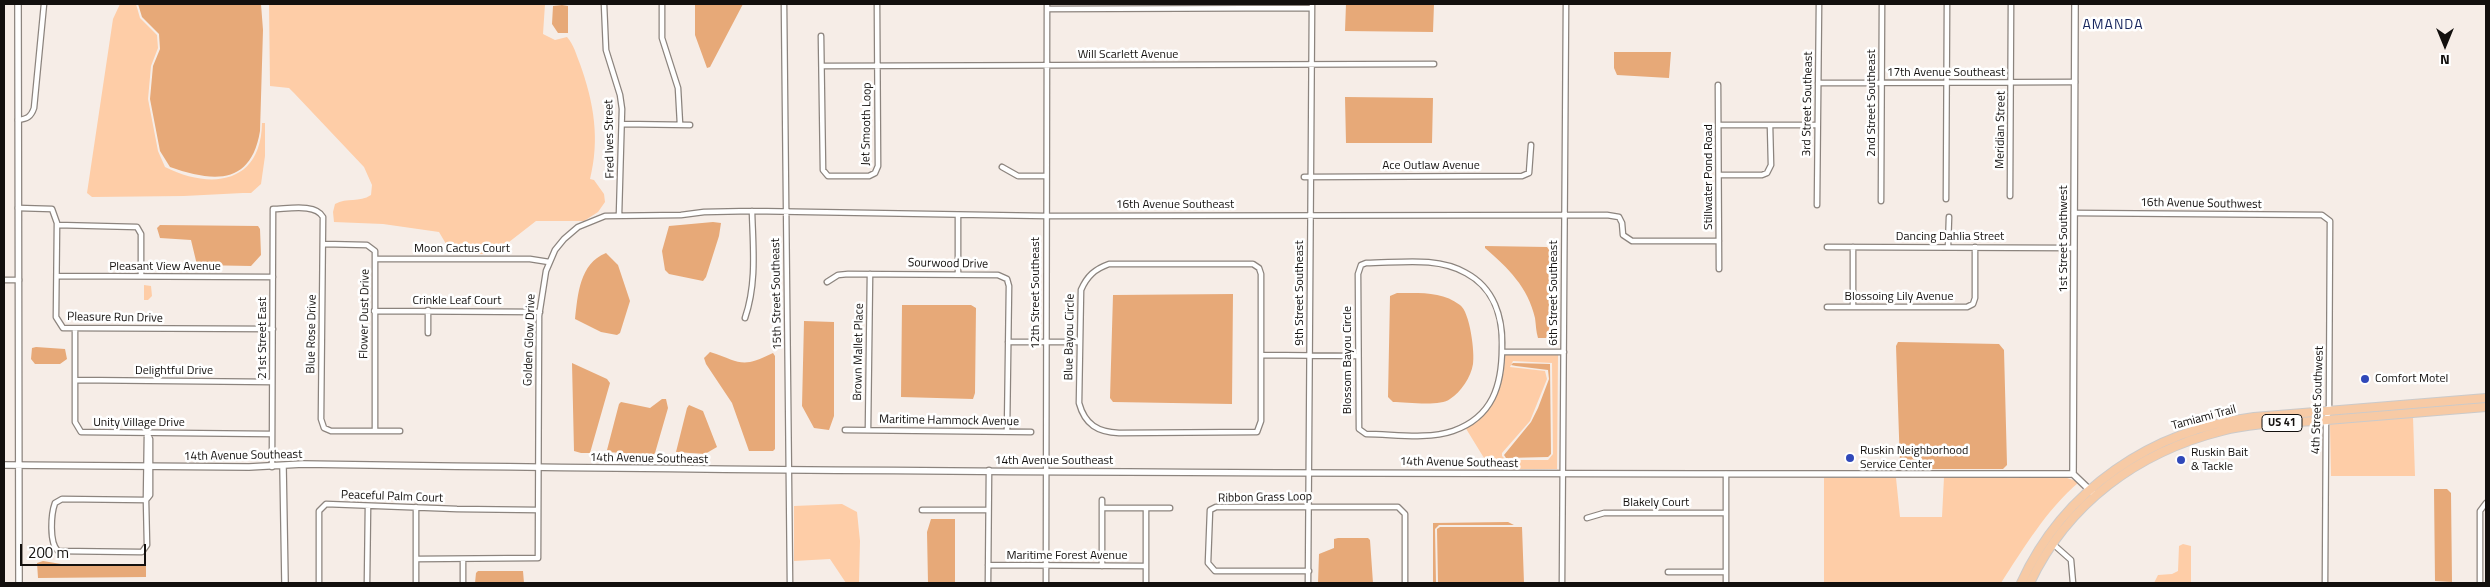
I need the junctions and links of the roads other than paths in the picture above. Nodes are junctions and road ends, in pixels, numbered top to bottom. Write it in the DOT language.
graph roads {
  1 [pos="18,4"];
  2 [pos="44,4"];
  3 [pos="604,4"];
  4 [pos="662,4"];
  5 [pos="784,4"];
  6 [pos="878,4"];
  7 [pos="1566,4"];
  8 [pos="1819,4"];
  9 [pos="1882,4"];
  10 [pos="1947,4"];
  11 [pos="2011,4"];
  12 [pos="2075,4"];
  13 [pos="1047,6"];
  14 [pos="1312,6"];
  15 [pos="821,36"];
  16 [pos="1434,64"];
  17 [pos="1047,65"];
  18 [pos="1311,65"];
  19 [pos="822,66"];
  20 [pos="878,66"];
  21 [pos="2075,82"];
  22 [pos="1818,83"];
  23 [pos="1882,83"];
  24 [pos="1947,83"];
  25 [pos="2011,83"];
  26 [pos="1718,85"];
  27 [pos="18,120"];
  28 [pos="622,124"];
  29 [pos="680,124"];
  30 [pos="690,125"];
  31 [pos="1719,125"];
  32 [pos="1770,125"];
  33 [pos="1817,125"];
  34 [pos="1531,145"];
  35 [pos="1002,167"];
  36 [pos="1719,175"];
  37 [pos="1046,176"];
  38 [pos="1304,177"];
  39 [pos="1310,177"];
  40 [pos="2010,196"];
  41 [pos="1946,199"];
  42 [pos="1881,201"];
  43 [pos="1817,205"];
  44 [pos="18,208"];
  45 [pos="273,209"];
  46 [pos="752,212"];
  47 [pos="786,213"];
  48 [pos="2074,213"];
  49 [pos="619,215"];
  50 [pos="958,215"];
  51 [pos="1310,215"];
  52 [pos="1564,215"];
  53 [pos="1046,216"];
  54 [pos="1948,217"];
  55 [pos="2327,217"];
  56 [pos="57,224"];
  57 [pos="1719,241"];
  58 [pos="324,244"];
  59 [pos="1827,247"];
  60 [pos="1853,247"];
  61 [pos="1948,247"];
  62 [pos="1975,247"];
  63 [pos="2074,248"];
  64 [pos="375,258"];
  65 [pos="548,262"];
  66 [pos="1719,269"];
  67 [pos="870,274"];
  68 [pos="958,274"];
  69 [pos="57,276"];
  70 [pos="141,276"];
  71 [pos="273,277"];
  72 [pos="4,280"];
  73 [pos="19,280"];
  74 [pos="827,282"];
  75 [pos="1828,307"];
  76 [pos="1853,307"];
  77 [pos="428,310"];
  78 [pos="374,311"];
  79 [pos="540,312"];
  80 [pos="745,318"];
  81 [pos="75,329"];
  82 [pos="273,329"];
  83 [pos="428,333"];
  84 [pos="1008,342"];
  85 [pos="1046,342"];
  86 [pos="1080,342"];
  87 [pos="1502,352"];
  88 [pos="1564,352"];
  89 [pos="1261,355"];
  90 [pos="1309,356"];
  91 [pos="1358,356"];
  92 [pos="75,380"];
  93 [pos="272,382"];
  94 [pos="2486,398"];
  95 [pos="2462,404"];
  96 [pos="2486,407"];
  97 [pos="2329,411"];
  98 [pos="2326,420"];
  99 [pos="2209,426"];
  100 [pos="845,430"];
  101 [pos="868,430"];
  102 [pos="375,431"];
  103 [pos="400,431"];
  104 [pos="1007,431"];
  105 [pos="1031,432"];
  106 [pos="146,433"];
  107 [pos="272,434"];
  108 [pos="2210,434"];
  109 [pos="4,465"];
  110 [pos="20,465"];
  111 [pos="283,466"];
  112 [pos="148,467"];
  113 [pos="272,467"];
  114 [pos="538,468"];
  115 [pos="790,470"];
  116 [pos="989,470"];
  117 [pos="1045,471"];
  118 [pos="1309,471"];
  119 [pos="1726,474"];
  120 [pos="2073,474"];
  121 [pos="1563,475"];
  122 [pos="2092,492"];
  123 [pos="146,500"];
  124 [pos="1102,500"];
  125 [pos="2486,503"];
  126 [pos="368,506"];
  127 [pos="1309,506"];
  128 [pos="416,507"];
  129 [pos="1102,508"];
  130 [pos="1146,508"];
  131 [pos="1170,508"];
  132 [pos="538,510"];
  133 [pos="922,510"];
  134 [pos="988,510"];
  135 [pos="1726,513"];
  136 [pos="1587,518"];
  137 [pos="2052,544"];
  138 [pos="463,559"];
  139 [pos="416,560"];
  140 [pos="988,565"];
  141 [pos="1046,566"];
  142 [pos="1102,566"];
  143 [pos="1146,566"];
  144 [pos="1308,571"];
  145 [pos="1668,572"];
  146 [pos="1726,572"];
  147 [pos="19,583"];
  148 [pos="285,583"];
  149 [pos="319,583"];
  150 [pos="367,583"];
  151 [pos="416,583"];
  152 [pos="463,583"];
  153 [pos="790,583"];
  154 [pos="988,583"];
  155 [pos="1046,583"];
  156 [pos="1146,583"];
  157 [pos="1308,583"];
  158 [pos="1405,583"];
  159 [pos="1562,583"];
  160 [pos="1726,583"];
  161 [pos="2021,583"];
  162 [pos="2030,583"];
  163 [pos="2073,583"];
  164 [pos="2326,583"];
  165 [pos="2480,583"];
  1 -- 27 [label="street"];
  2 -- 27 [label="street"];
  3 -- 28 [label="street, Fred Ives Street"];
  4 -- 29 [label="street"];
  5 -- 47 [label="street, 15th Street Southeast"];
  6 -- 20 [label="street, Jet Smooth Loop"];
  7 -- 52 [label="street, 6th Street Southeast"];
  8 -- 22 [label="street, 3rd Street Southeast"];
  9 -- 23 [label="street, 2nd Street Southeast"];
  10 -- 24 [label="street"];
  11 -- 25 [label="street, Meridian Street"];
  12 -- 21 [label="street, 1st Street Southwest"];
  13 -- 14 [label="street"];
  13 -- 17 [label="street, 12th Street Southeast"];
  14 -- 18 [label="street, 9th Street Southeast"];
  15 -- 19 [label="street, Jet Smooth Loop"];
  16 -- 18 [label="street, Will Scarlett Avenue"];
  17 -- 18 [label="street, Will Scarlett Avenue"];
  17 -- 20 [label="street, Will Scarlett Avenue"];
  17 -- 37 [label="street, 12th Street Southeast"];
  18 -- 39 [label="street, 9th Street Southeast"];
  19 -- 20 [label="street, Will Scarlett Avenue"];
  19 -- 20 [label="street, Jet Smooth Loop"];
  21 -- 25 [label="street, 17th Avenue Southeast"];
  21 -- 48 [label="street, 1st Street Southwest"];
  22 -- 23 [label="street, 17th Avenue Southeast"];
  22 -- 33 [label="street, 3rd Street Southeast"];
  23 -- 24 [label="street, 17th Avenue Southeast"];
  23 -- 42 [label="street, 2nd Street Southeast"];
  24 -- 25 [label="street, 17th Avenue Southeast"];
  24 -- 41 [label="street"];
  25 -- 40 [label="street, Meridian Street"];
  26 -- 31 [label="street, Stillwater Pond Road"];
  27 -- 44 [label="street"];
  28 -- 29 [label="street"];
  28 -- 49 [label="street, Fred Ives Street"];
  29 -- 30 [label="street"];
  31 -- 32 [label="street"];
  31 -- 36 [label="street, Stillwater Pond Road"];
  32 -- 33 [label="street"];
  32 -- 36 [label="street"];
  33 -- 43 [label="street, 3rd Street Southeast"];
  34 -- 39 [label="street, Ace Outlaw Avenue"];
  35 -- 37 [label="street"];
  36 -- 57 [label="street, Stillwater Pond Road"];
  37 -- 53 [label="street, 12th Street Southeast"];
  38 -- 39 [label="street, Ace Outlaw Avenue"];
  39 -- 51 [label="street, 9th Street Southeast"];
  44 -- 56 [label="street"];
  44 -- 73 [label="street"];
  45 -- 58 [label="street, Blue Rose Drive"];
  45 -- 71 [label="street, 21st Street East"];
  46 -- 47 [label="street, Golden Glow Drive"];
  46 -- 49 [label="street, Golden Glow Drive"];
  46 -- 80 [label="street"];
  47 -- 50 [label="street, 16th Avenue Southeast"];
  47 -- 115 [label="street, 15th Street Southeast"];
  48 -- 55 [label="street, 16th Avenue Southwest"];
  48 -- 63 [label="street, 1st Street Southwest"];
  49 -- 65 [label="street, Golden Glow Drive"];
  50 -- 53 [label="street, 16th Avenue Southeast"];
  50 -- 68 [label="street"];
  51 -- 52 [label="street, 16th Avenue Southeast"];
  51 -- 53 [label="street, 16th Avenue Southeast"];
  51 -- 90 [label="street, 9th Street Southeast"];
  52 -- 57 [label="street, 16th Avenue Southeast"];
  52 -- 88 [label="street, 6th Street Southeast"];
  53 -- 85 [label="street, 12th Street Southeast"];
  54 -- 61 [label="street"];
  55 -- 97 [label="street, 4th Street Southwest"];
  56 -- 69 [label="street, Pleasure Run Drive"];
  56 -- 70 [label="street"];
  57 -- 66 [label="street, Stillwater Pond Road"];
  58 -- 64 [label="street, Flower Dust Drive"];
  58 -- 102 [label="street, Blue Rose Drive"];
  59 -- 60 [label="street, Dancing Dahlia Street"];
  60 -- 61 [label="street, Dancing Dahlia Street"];
  60 -- 76 [label="street"];
  61 -- 62 [label="street, Dancing Dahlia Street"];
  62 -- 63 [label="street, Dancing Dahlia Street"];
  62 -- 76 [label="street, Blossoing Lily Avenue"];
  63 -- 120 [label="street, 1st Street Southwest"];
  64 -- 65 [label="street, Moon Cactus Court"];
  64 -- 78 [label="street, Flower Dust Drive"];
  65 -- 79 [label="street, Golden Glow Drive"];
  67 -- 68 [label="street, Sourwood Drive"];
  67 -- 74 [label="street, Sourwood Drive"];
  67 -- 101 [label="street, Brown Mallet Place"];
  68 -- 84 [label="street, Sourwood Drive"];
  69 -- 70 [label="street, Pleasant View Avenue"];
  69 -- 81 [label="street, Pleasure Run Drive"];
  70 -- 71 [label="street, Pleasant View Avenue"];
  71 -- 82 [label="street, 21st Street East"];
  72 -- 73 [label="street"];
  73 -- 110 [label="street"];
  75 -- 76 [label="street, Blossoing Lily Avenue"];
  77 -- 78 [label="street, Crinkle Leaf Court"];
  77 -- 79 [label="street, Crinkle Leaf Court"];
  77 -- 83 [label="street"];
  78 -- 102 [label="street, Flower Dust Drive"];
  79 -- 114 [label="street, Golden Glow Drive"];
  81 -- 82 [label="street, Pleasure Run Drive"];
  81 -- 92 [label="street, Unity Village Drive"];
  82 -- 93 [label="street, 21st Street East"];
  84 -- 85 [label="street"];
  84 -- 104 [label="street, Sourwood Drive"];
  85 -- 86 [label="street"];
  85 -- 117 [label="street, 12th Street Southeast"];
  86 -- 89 [label="street, Blue Bayou Circle"];
  86 -- 89 [label="street, Blue Bayou Circle"];
  87 -- 88 [label="street"];
  87 -- 91 [label="street, Blossom Bayou Circle"];
  87 -- 91 [label="street, Blossom Bayou Circle"];
  88 -- 121 [label="street, 6th Street Southeast"];
  89 -- 90 [label="street"];
  90 -- 91 [label="street"];
  90 -- 118 [label="street, 9th Street Southeast"];
  92 -- 93 [label="street, Delightful Drive"];
  92 -- 106 [label="street, Unity Village Drive"];
  93 -- 107 [label="street, 21st Street East"];
  94 -- 95 [label="main road, Tamiami Trail / US 41"];
  95 -- 96 [label="main road, Tamiami Trail / US 41"];
  95 -- 97 [label="main road, Tamiami Trail / US 41"];
  95 -- 98 [label="main road, Tamiami Trail / US 41"];
  97 -- 98 [label="street, 4th Street Southwest"];
  97 -- 99 [label="main road, Tamiami Trail / US 41"];
  98 -- 108 [label="main road, Tamiami Trail / US 41"];
  98 -- 164 [label="street, 4th Street Southwest"];
  99 -- 108 [label="street"];
  99 -- 122 [label="main road, Tamiami Trail / US 41"];
  100 -- 101 [label="street, Maritime Hammock Avenue"];
  101 -- 104 [label="street, Maritime Hammock Avenue"];
  102 -- 103 [label="street, Blue Rose Drive"];
  104 -- 105 [label="street, Maritime Hammock Avenue"];
  106 -- 107 [label="street, Unity Village Drive"];
  106 -- 112 [label="street"];
  107 -- 113 [label="street, 21st Street East"];
  108 -- 122 [label="main road, Tamiami Trail / US 41"];
  109 -- 110 [label="street, 14th Avenue Southeast"];
  110 -- 112 [label="street, 14th Avenue Southeast"];
  110 -- 147 [label="street"];
  111 -- 113 [label="street, 14th Avenue Southeast"];
  111 -- 114 [label="street, 14th Avenue Southeast"];
  111 -- 148 [label="street"];
  112 -- 113 [label="street, 14th Avenue Southeast"];
  112 -- 123 [label="street"];
  114 -- 115 [label="street, 14th Avenue Southeast"];
  114 -- 132 [label="street, Golden Glow Drive"];
  115 -- 116 [label="street, 14th Avenue Southeast"];
  115 -- 153 [label="street, 15th Street Southeast"];
  116 -- 117 [label="street, 14th Avenue Southeast"];
  116 -- 134 [label="street"];
  117 -- 118 [label="street, 14th Avenue Southeast"];
  117 -- 141 [label="street, 12th Street Southeast"];
  118 -- 121 [label="street, 14th Avenue Southeast"];
  118 -- 127 [label="street, 9th Street Southeast"];
  119 -- 120 [label="street, 14th Avenue Southeast"];
  119 -- 121 [label="street, 14th Avenue Southeast"];
  119 -- 135 [label="street"];
  120 -- 122 [label="street"];
  121 -- 159 [label="street, 6th Street Southeast"];
  122 -- 137 [label="main road, Tamiami Trail / US 41"];
  122 -- 161 [label="main road, Tamiami Trail / US 41"];
  123 -- 123 [label="street"];
  124 -- 129 [label="street"];
  125 -- 165 [label="street"];
  126 -- 128 [label="street, Peaceful Palm Court"];
  126 -- 149 [label="street, Peaceful Palm Court"];
  126 -- 150 [label="street"];
  127 -- 144 [label="street, 9th Street Southeast"];
  127 -- 144 [label="street, Ribbon Grass Loop"];
  127 -- 158 [label="street, Ribbon Grass Loop"];
  128 -- 132 [label="street, Peaceful Palm Court"];
  128 -- 139 [label="street"];
  129 -- 130 [label="street"];
  129 -- 142 [label="street"];
  130 -- 131 [label="street"];
  130 -- 143 [label="street"];
  132 -- 138 [label="street, Golden Glow Drive"];
  133 -- 134 [label="street"];
  134 -- 140 [label="street"];
  135 -- 136 [label="street, Blakely Court"];
  135 -- 146 [label="street"];
  137 -- 162 [label="main road, Tamiami Trail / US 41"];
  137 -- 163 [label="street"];
  138 -- 139 [label="street"];
  138 -- 152 [label="street"];
  139 -- 151 [label="street"];
  140 -- 141 [label="street, Maritime Forest Avenue"];
  140 -- 154 [label="street"];
  141 -- 142 [label="street, Maritime Forest Avenue"];
  141 -- 155 [label="street, 12th Street Southeast"];
  142 -- 143 [label="street, Maritime Forest Avenue"];
  143 -- 156 [label="street"];
  144 -- 157 [label="street, 9th Street Southeast"];
  145 -- 146 [label="street"];
  146 -- 160 [label="street"];
}
